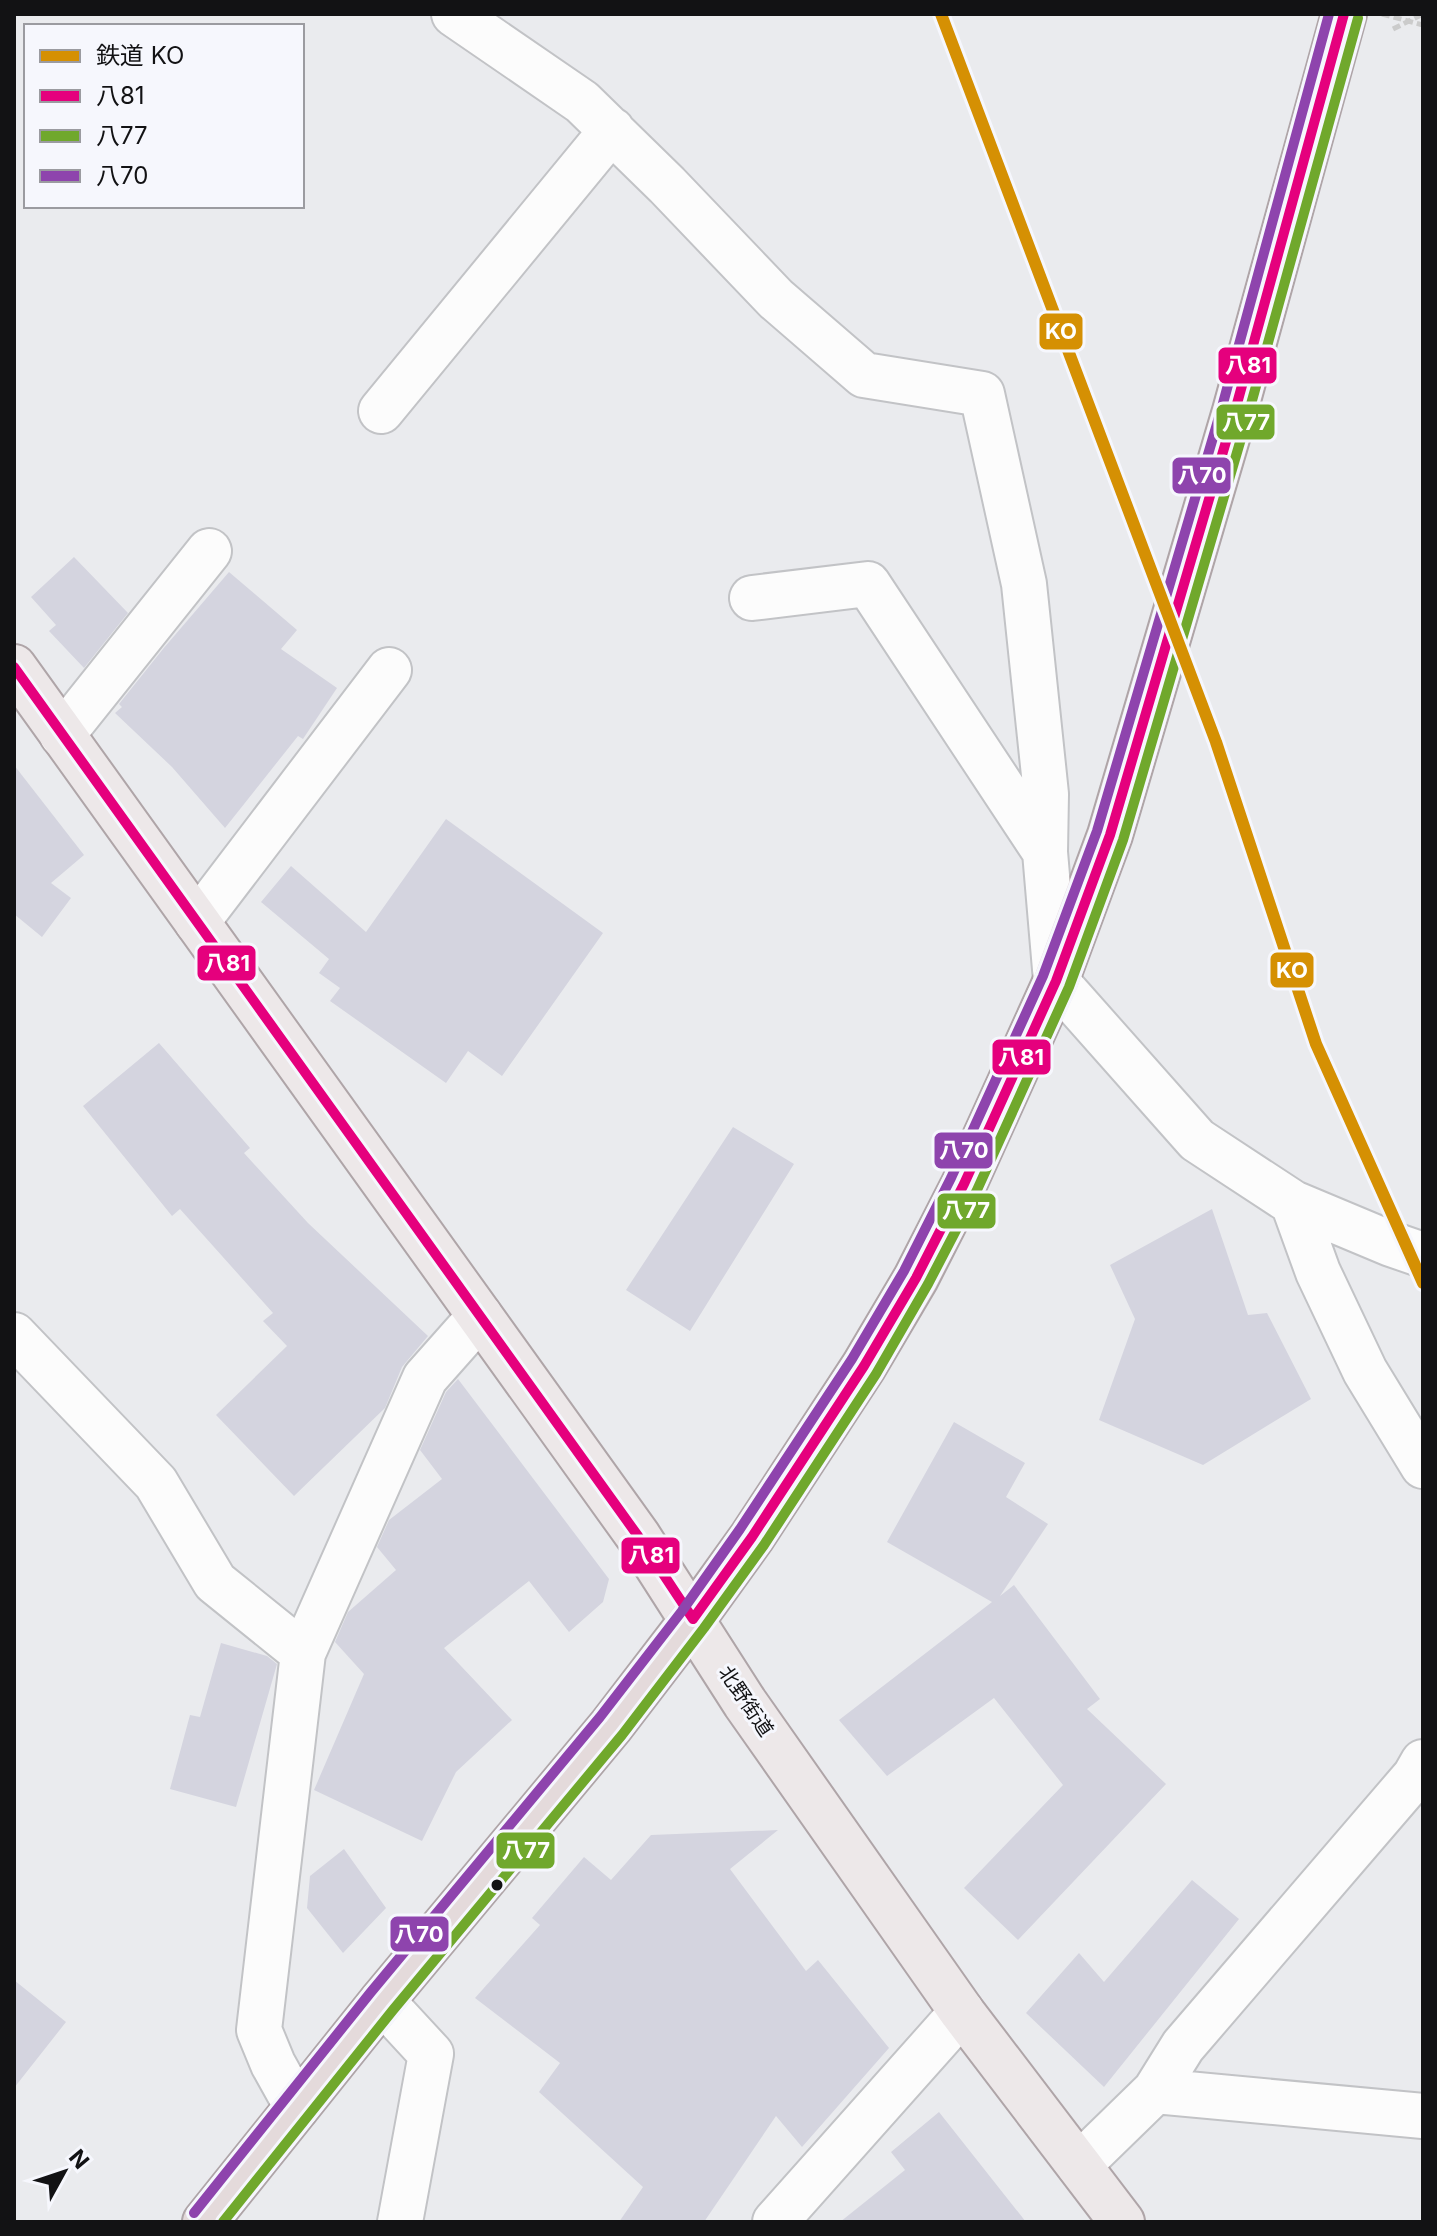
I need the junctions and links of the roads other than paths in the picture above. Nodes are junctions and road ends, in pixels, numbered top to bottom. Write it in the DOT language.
graph roads {
  1 [pos="454,14"];
  2 [pos="1344,14"];
  3 [pos="612,130"];
  4 [pos="381,411"];
  5 [pos="209,551"];
  6 [pos="752,598"];
  7 [pos="14,667"];
  8 [pos="389,670"];
  9 [pos="62,735"];
  10 [pos="1045,852"];
  11 [pos="197,922"];
  12 [pos="1056,981"];
  13 [pos="1293,1203"];
  14 [pos="1423,1255"];
  15 [pos="480,1316"];
  16 [pos="14,1335"];
  17 [pos="1423,1466"];
  18 [pos="693,1619"];
  19 [pos="303,1653"];
  20 [pos="1423,1762"];
  21 [pos="382,2001"];
  22 [pos="962,2012"];
  23 [pos="1155,2091"];
  24 [pos="297,2107"];
  25 [pos="1423,2116"];
  26 [pos="1079,2165"];
  27 [pos="205,2222"];
  28 [pos="400,2222"];
  29 [pos="775,2222"];
  30 [pos="1122,2222"];
  1 -- 3 [label="street"];
  2 -- 12 [label="highway"];
  3 -- 4 [label="street"];
  3 -- 10 [label="street"];
  5 -- 9 [label="street"];
  6 -- 10 [label="street"];
  7 -- 9 [label="main road, 北野街道"];
  8 -- 11 [label="street"];
  9 -- 11 [label="main road, 北野街道"];
  10 -- 12 [label="street"];
  11 -- 15 [label="main road, 北野街道"];
  12 -- 13 [label="street"];
  12 -- 18 [label="highway"];
  13 -- 14 [label="street"];
  13 -- 17 [label="street"];
  15 -- 18 [label="main road, 北野街道"];
  15 -- 19 [label="street"];
  16 -- 19 [label="street"];
  18 -- 21 [label="highway"];
  18 -- 22 [label="main road, 北野街道"];
  19 -- 24 [label="street"];
  20 -- 23 [label="street"];
  21 -- 24 [label="highway"];
  21 -- 28 [label="street"];
  22 -- 26 [label="main road, 北野街道"];
  22 -- 29 [label="street"];
  23 -- 25 [label="street"];
  23 -- 26 [label="street"];
  24 -- 27 [label="highway"];
  26 -- 30 [label="main road, 北野街道"];
}
